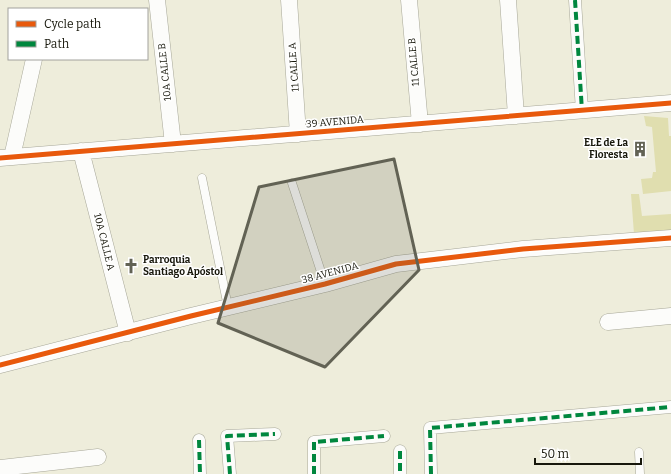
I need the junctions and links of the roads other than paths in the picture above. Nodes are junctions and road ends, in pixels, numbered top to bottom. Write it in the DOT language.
graph roads {
  1 [pos="157,0"];
  2 [pos="289,0"];
  3 [pos="409,0"];
  4 [pos="508,0"];
  5 [pos="574,0"];
  6 [pos="34,60"];
  7 [pos="671,103"];
  8 [pos="582,111"];
  9 [pos="516,116"];
  10 [pos="420,124"];
  11 [pos="298,134"];
  12 [pos="173,144"];
  13 [pos="81,151"];
  14 [pos="6,157"];
  15 [pos="202,178"];
  16 [pos="292,183"];
  17 [pos="671,238"];
  18 [pos="325,284"];
  19 [pos="228,307"];
  20 [pos="671,316"];
  21 [pos="608,322"];
  22 [pos="128,333"];
  23 [pos="0,366"];
  24 [pos="671,408"];
  25 [pos="275,434"];
  26 [pos="384,436"];
  27 [pos="199,440"];
  28 [pos="400,451"];
  29 [pos="638,452"];
  30 [pos="98,457"];
  31 [pos="0,468"];
  32 [pos="200,474"];
  33 [pos="230,474"];
  34 [pos="314,474"];
  35 [pos="400,474"];
  36 [pos="431,474"];
  37 [pos="640,474"];
  1 -- 12 [label="street, 10A CALLE B"];
  2 -- 11 [label="street, 11 CALLE A"];
  3 -- 10 [label="street, 11 CALLE B"];
  4 -- 9 [label="street"];
  5 -- 8 [label="street"];
  6 -- 14 [label="street"];
  7 -- 8 [label="street, 39 AVENIDA"];
  8 -- 9 [label="street, 39 AVENIDA"];
  9 -- 10 [label="street, 39 AVENIDA"];
  10 -- 11 [label="street, 39 AVENIDA"];
  11 -- 12 [label="street, 39 AVENIDA"];
  12 -- 13 [label="street, 39 AVENIDA"];
  13 -- 14 [label="street, 39 AVENIDA"];
  13 -- 22 [label="street, 10A CALLE A"];
  15 -- 19 [label="lane"];
  16 -- 18 [label="lane"];
  17 -- 18 [label="street, 38 AVENIDA"];
  18 -- 19 [label="street, 38 AVENIDA"];
  19 -- 22 [label="street, 38 AVENIDA"];
  20 -- 21 [label="street"];
  22 -- 23 [label="street, 38 AVENIDA"];
  24 -- 36 [label="street"];
  25 -- 33 [label="street"];
  26 -- 34 [label="street"];
  27 -- 32 [label="street"];
  28 -- 35 [label="street"];
  29 -- 37 [label="lane"];
  30 -- 31 [label="street"];
}
